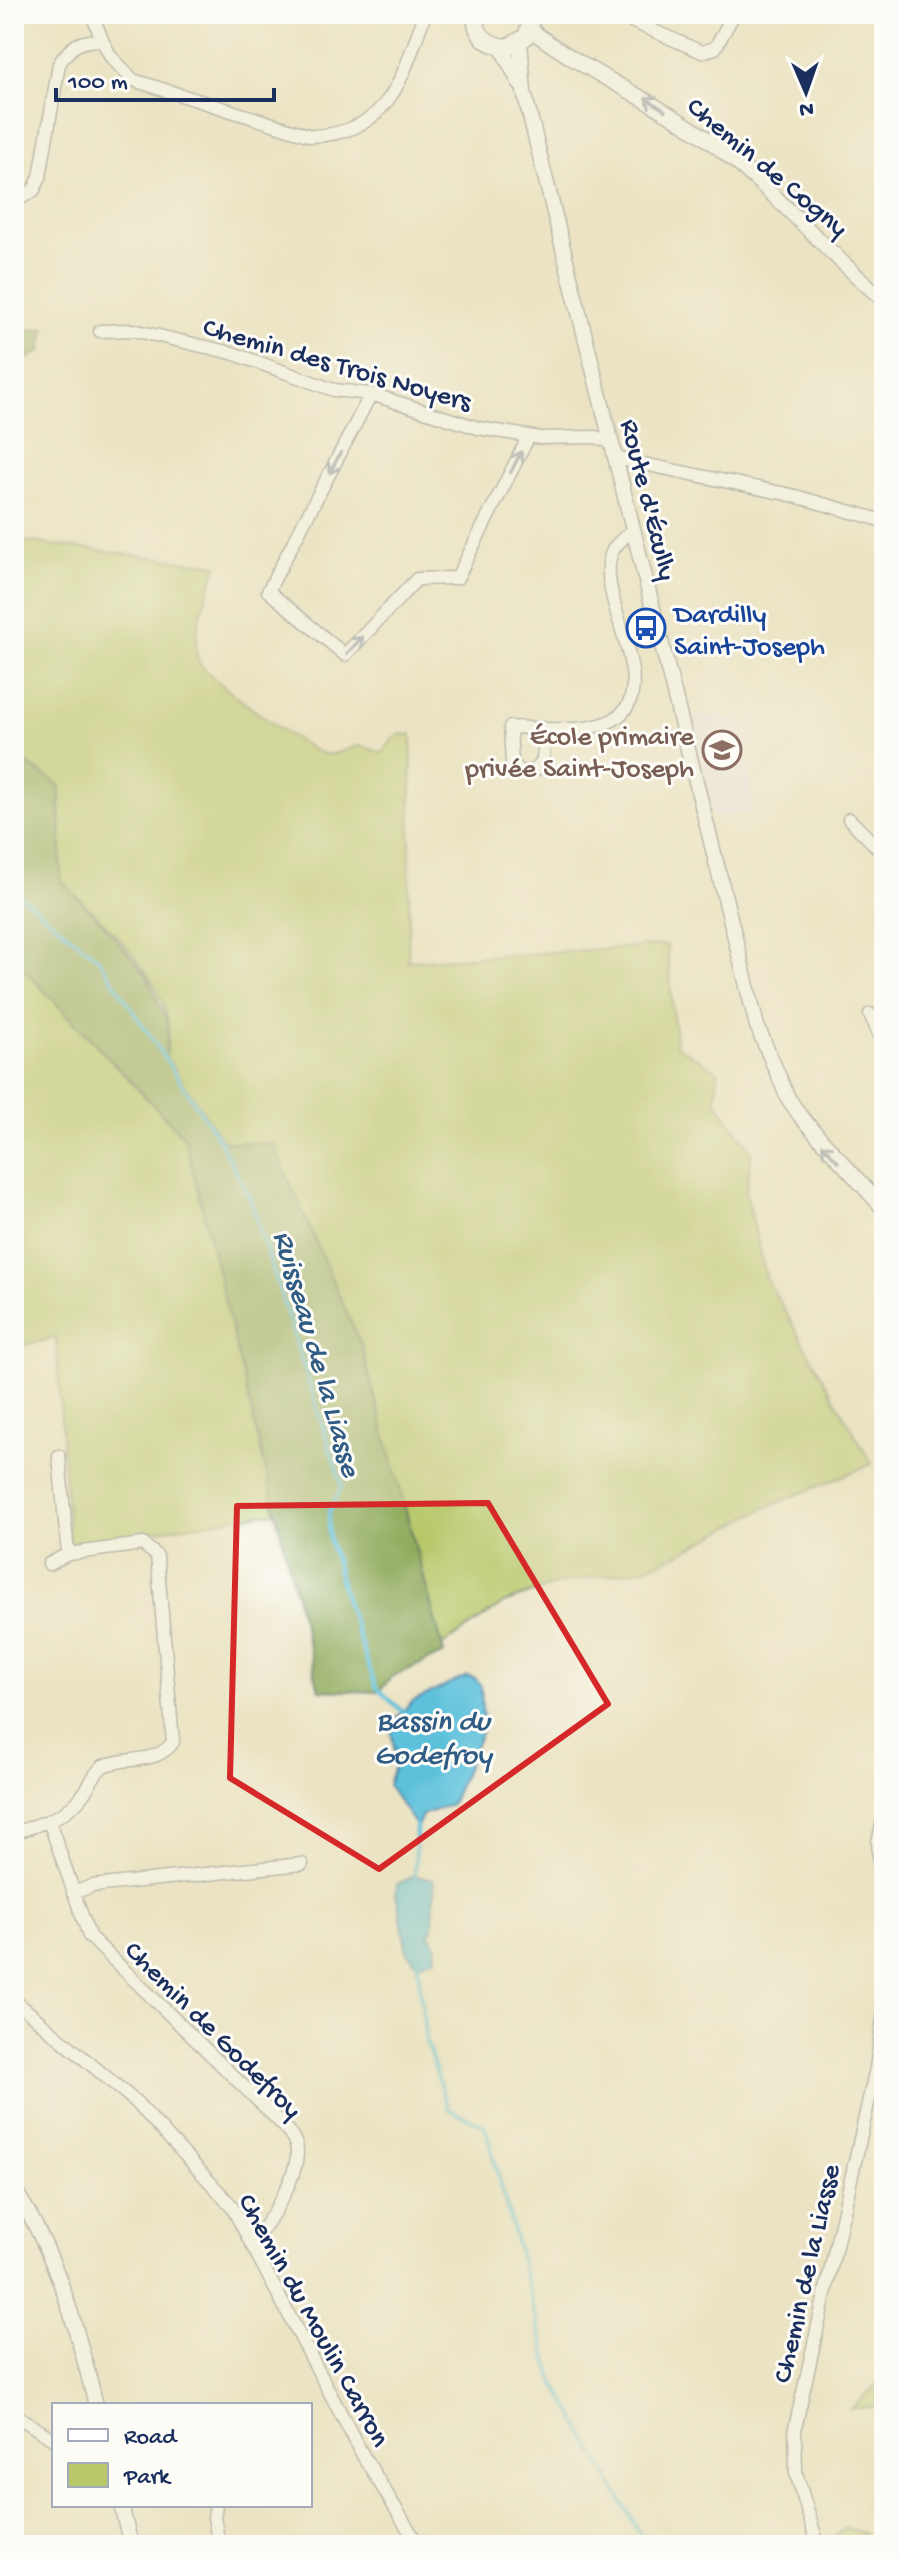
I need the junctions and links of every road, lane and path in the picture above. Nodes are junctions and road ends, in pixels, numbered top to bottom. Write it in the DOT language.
graph roads {
  1 [pos="92,14"];
  2 [pos="425,14"];
  3 [pos="615,14"];
  4 [pos="734,14"];
  5 [pos="472,15"];
  6 [pos="528,29"];
  7 [pos="102,40"];
  8 [pos="501,47"];
  9 [pos="524,92"];
  10 [pos="14,202"];
  11 [pos="884,300"];
  12 [pos="100,331"];
  13 [pos="371,394"];
  14 [pos="529,436"];
  15 [pos="610,442"];
  16 [pos="615,458"];
  17 [pos="884,521"];
  18 [pos="633,530"];
  19 [pos="543,728"];
  20 [pos="849,819"];
  21 [pos="884,854"];
  22 [pos="870,1014"];
  23 [pos="884,1045"];
  24 [pos="884,1209"];
  25 [pos="59,1456"];
  26 [pos="68,1554"];
  27 [pos="49,1564"];
  28 [pos="884,1816"];
  29 [pos="49,1821"];
  30 [pos="14,1833"];
  31 [pos="302,1864"];
  32 [pos="73,1893"];
  33 [pos="884,1924"];
  34 [pos="14,2000"];
  35 [pos="884,2011"];
  36 [pos="14,2189"];
  37 [pos="252,2242"];
  38 [pos="95,2403"];
  39 [pos="14,2414"];
  40 [pos="52,2438"];
  41 [pos="122,2507"];
  42 [pos="216,2507"];
  43 [pos="131,2545"];
  44 [pos="219,2545"];
  45 [pos="418,2545"];
  46 [pos="818,2545"];
  1 -- 7 [label="street"];
  2 -- 7 [label="street"];
  3 -- 4 [label="street"];
  5 -- 8 [label="main road"];
  6 -- 8 [label="main road"];
  6 -- 9 [label="street, Route d'Écully"];
  11 -- 6 [label="street, Chemin de Cogny, one-way"];
  7 -- 10 [label="street"];
  8 -- 9 [label="street, Route d'Écully"];
  9 -- 15 [label="street, Route d'Écully"];
  12 -- 13 [label="street, Chemin des Trois Noyers"];
  13 -- 14 [label="street, Chemin des Trois Noyers"];
  13 -- 14 [label="street, one-way"];
  14 -- 15 [label="street, Chemin des Trois Noyers"];
  15 -- 16 [label="street, Route d'Écully"];
  16 -- 17 [label="street"];
  16 -- 18 [label="street, Route d'Écully"];
  18 -- 19 [label="street"];
  24 -- 18 [label="street, Route d'Écully, one-way"];
  20 -- 21 [label="street"];
  22 -- 23 [label="street"];
  25 -- 26 [label="street"];
  26 -- 27 [label="street"];
  26 -- 29 [label="street"];
  28 -- 33 [label="street"];
  29 -- 30 [label="street"];
  29 -- 32 [label="street, Chemin de Godefroy"];
  31 -- 32 [label="street"];
  32 -- 37 [label="street, Chemin de Godefroy"];
  34 -- 37 [label="street, Chemin du Moulin Carron"];
  35 -- 46 [label="street, Chemin de la Liasse"];
  36 -- 38 [label="street"];
  37 -- 45 [label="street, Chemin du Moulin Carron"];
  39 -- 40 [label="street"];
  41 -- 43 [label="street"];
  42 -- 44 [label="street"];
}
